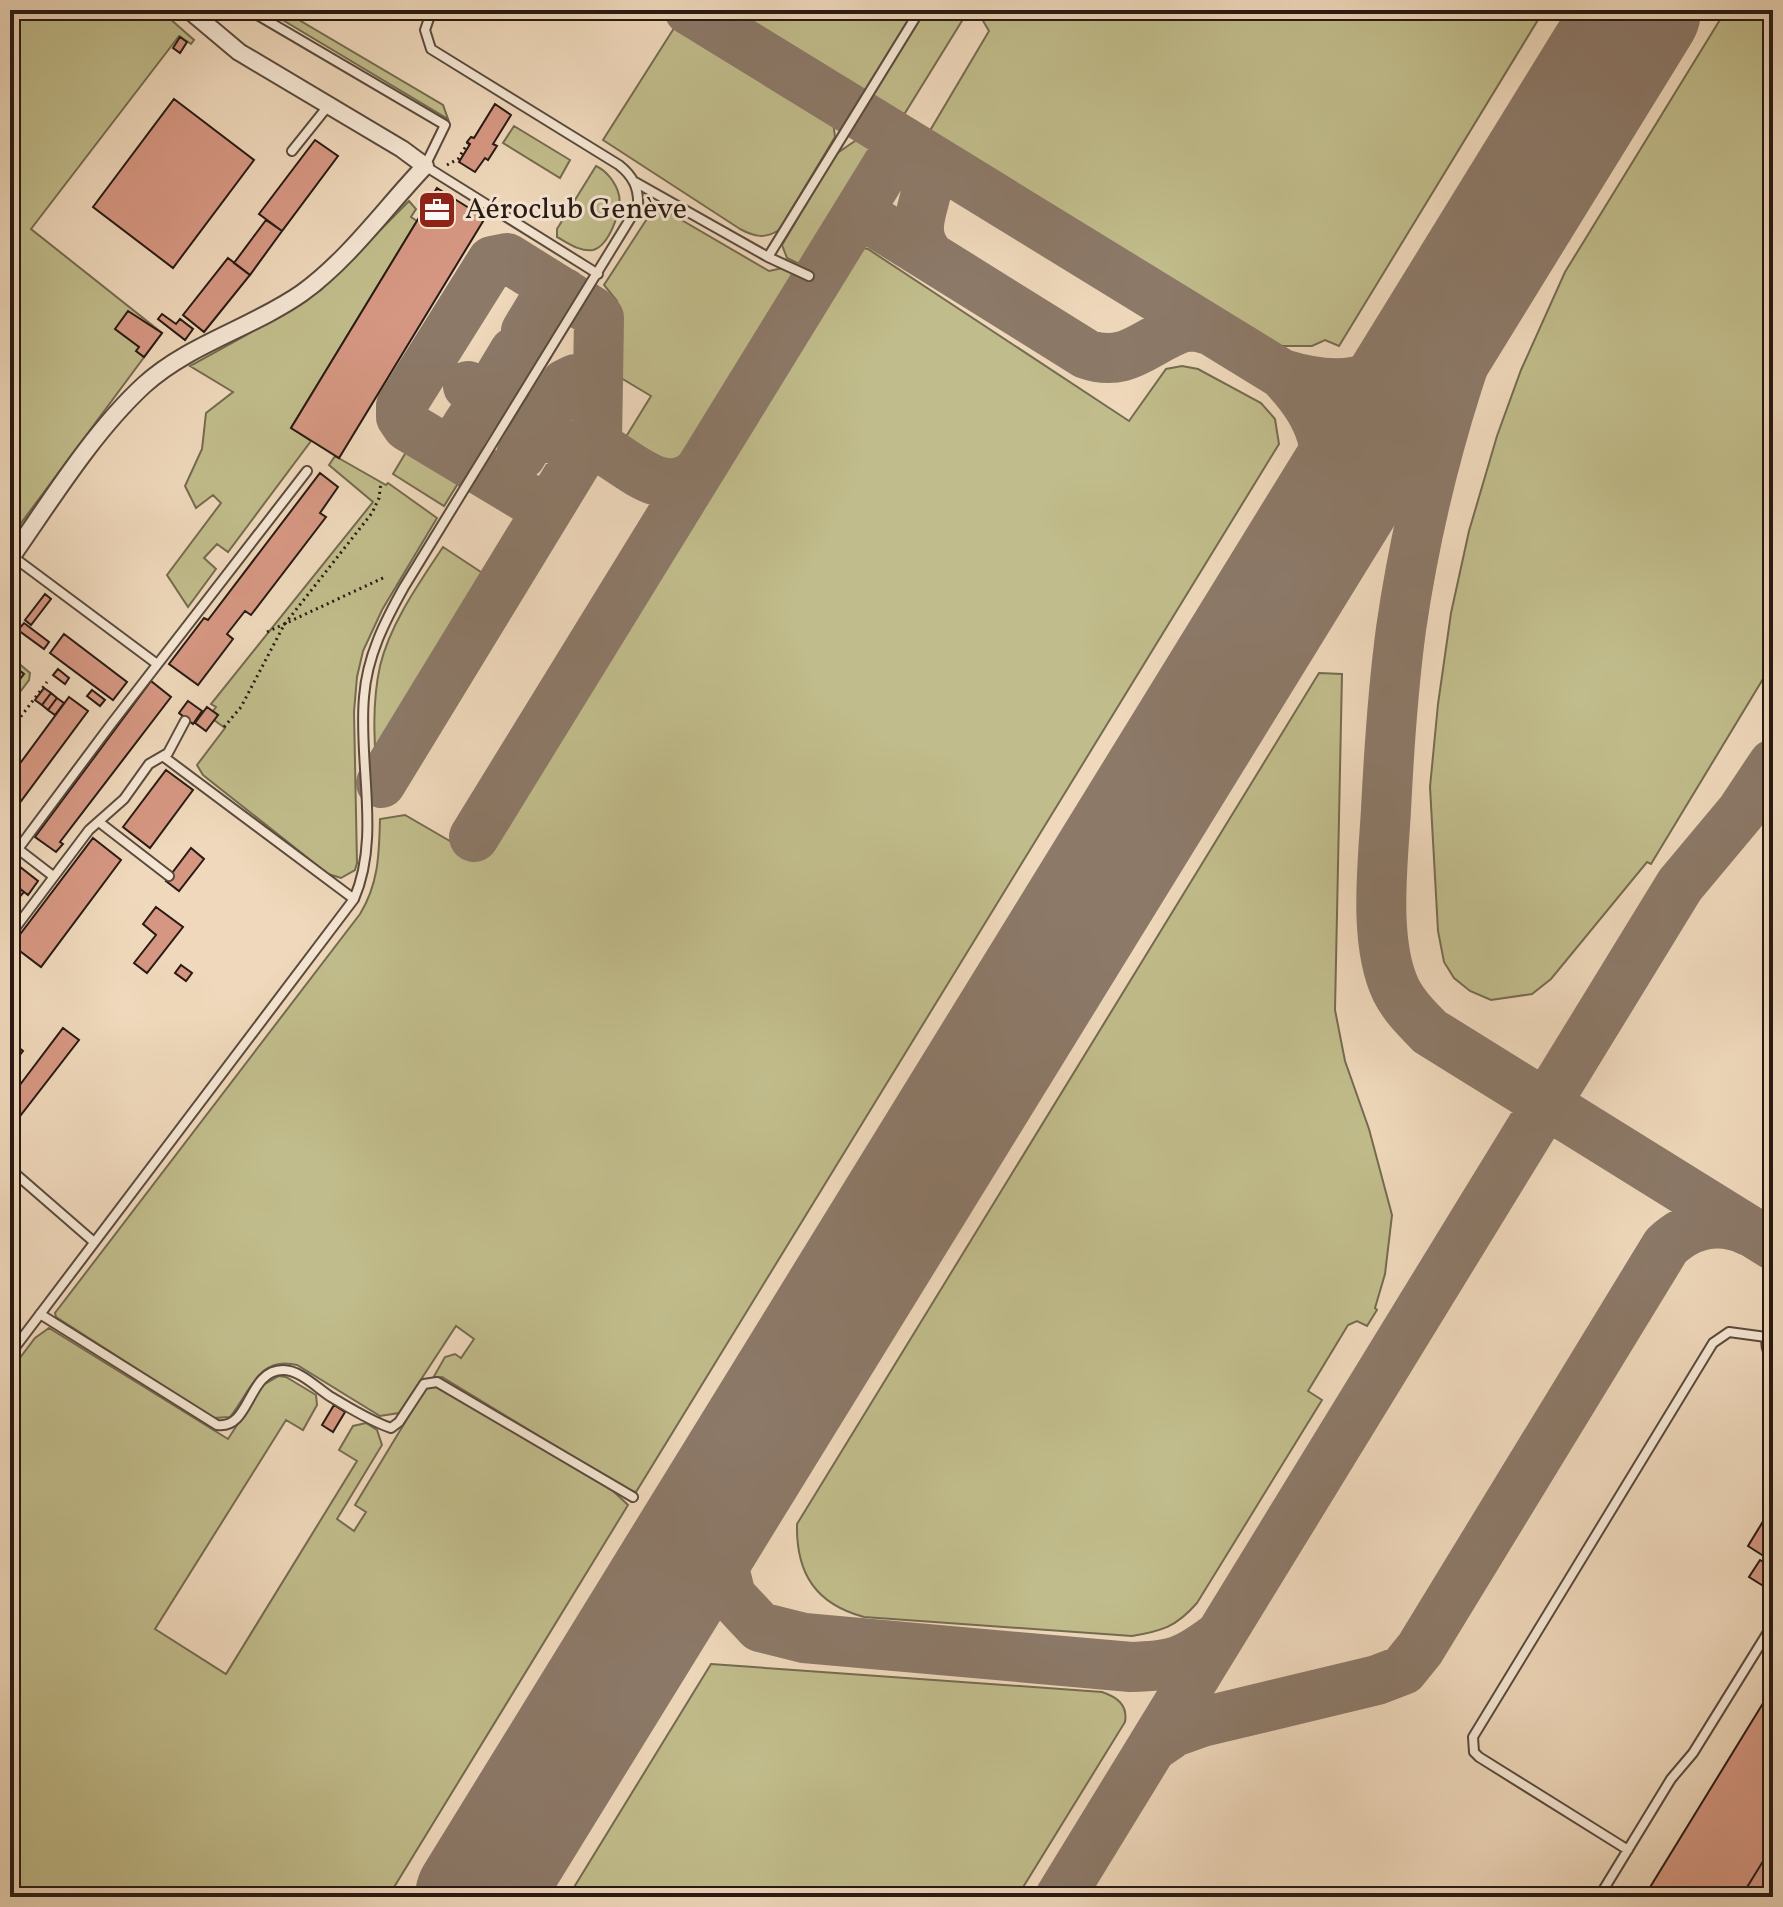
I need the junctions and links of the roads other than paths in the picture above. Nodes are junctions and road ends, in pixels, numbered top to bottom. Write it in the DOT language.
graph roads {
  1 [pos="189,10"];
  2 [pos="249,10"];
  3 [pos="432,10"];
  4 [pos="920,10"];
  5 [pos="328,106"];
  6 [pos="292,151"];
  7 [pos="425,166"];
  8 [pos="634,181"];
  9 [pos="768,257"];
  10 [pos="598,274"];
  11 [pos="809,276"];
  12 [pos="307,471"];
  13 [pos="11,558"];
  14 [pos="1773,619"];
  15 [pos="1773,633"];
  16 [pos="157,664"];
  17 [pos="185,721"];
  18 [pos="164,757"];
  19 [pos="99,822"];
  20 [pos="53,876"];
  21 [pos="169,876"];
  22 [pos="354,899"];
  23 [pos="10,935"];
  24 [pos="10,1169"];
  25 [pos="94,1242"];
  26 [pos="40,1314"];
  27 [pos="1773,1323"];
  28 [pos="1766,1337"];
  29 [pos="10,1354"];
  30 [pos="1773,1360"];
  31 [pos="633,1497"];
  32 [pos="1773,1624"];
  33 [pos="1628,1850"];
  34 [pos="1599,1897"];
  1 -- 5 [label="street"];
  2 -- 7 [label="lane"];
  3 -- 8 [label="lane"];
  4 -- 9 [label="lane"];
  5 -- 6 [label="lane"];
  5 -- 7 [label="street"];
  7 -- 10 [label="lane"];
  7 -- 13 [label="street"];
  8 -- 9 [label="lane"];
  8 -- 10 [label="lane"];
  9 -- 11 [label="lane"];
  10 -- 22 [label="lane"];
  12 -- 16 [label="lane"];
  13 -- 16 [label="lane"];
  14 -- 15 [label="lane"];
  16 -- 20 [label="lane"];
  17 -- 18 [label="lane"];
  18 -- 19 [label="lane"];
  18 -- 22 [label="lane"];
  19 -- 20 [label="lane"];
  19 -- 21 [label="lane"];
  20 -- 23 [label="lane"];
  22 -- 25 [label="lane"];
  24 -- 25 [label="lane"];
  25 -- 26 [label="lane"];
  26 -- 29 [label="lane"];
  26 -- 31 [label="lane"];
  27 -- 28 [label="lane"];
  28 -- 30 [label="lane"];
  28 -- 33 [label="lane"];
  32 -- 33 [label="lane"];
  33 -- 34 [label="lane"];
}
